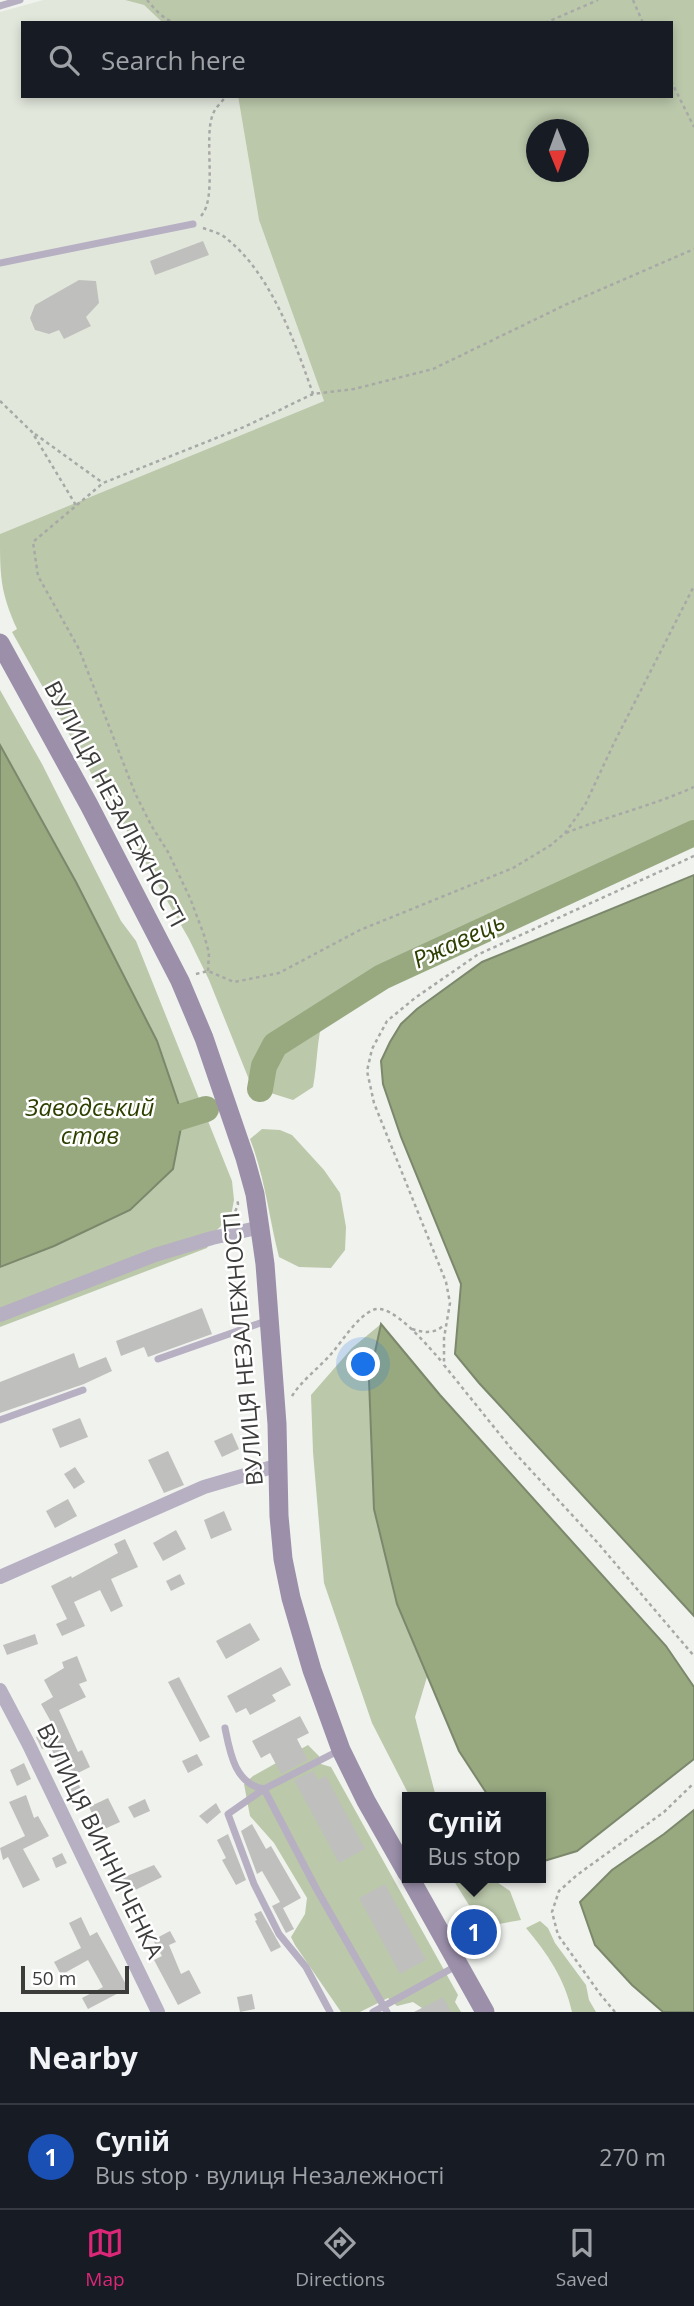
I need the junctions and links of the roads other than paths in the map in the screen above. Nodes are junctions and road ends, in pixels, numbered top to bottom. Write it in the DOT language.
graph roads {
  1 [pos="20,0"];
  2 [pos="0,6"];
  3 [pos="193,224"];
  4 [pos="0,263"];
  5 [pos="0,643"];
  6 [pos="261,1227"];
  7 [pos="0,1315"];
  8 [pos="270,1320"];
  9 [pos="158,1359"];
  10 [pos="83,1390"];
  11 [pos="0,1420"];
  12 [pos="279,1465"];
  13 [pos="0,1577"];
  14 [pos="0,1690"];
  15 [pos="225,1727"];
  16 [pos="341,1750"];
  17 [pos="264,1789"];
  18 [pos="402,1863"];
  19 [pos="413,1883"];
  20 [pos="459,1964"];
  21 [pos="385,2009"];
  22 [pos="158,2012"];
  23 [pos="330,2012"];
  24 [pos="373,2012"];
  25 [pos="485,2012"];
  1 -- 2 [label="lane"];
  3 -- 4 [label="lane"];
  5 -- 6 [label="main road, ВУЛИЦЯ НЕЗАЛЕЖНОСТІ"];
  6 -- 7 [label="street"];
  6 -- 8 [label="main road, ВУЛИЦЯ НЕЗАЛЕЖНОСТІ"];
  8 -- 9 [label="lane"];
  8 -- 12 [label="main road, ВУЛИЦЯ НЕЗАЛЕЖНОСТІ"];
  10 -- 11 [label="lane"];
  12 -- 13 [label="street"];
  12 -- 16 [label="main road, ВУЛИЦЯ НЕЗАЛЕЖНОСТІ"];
  14 -- 22 [label="street, ВУЛИЦЯ ВИННИЧЕНКА"];
  15 -- 17 [label="lane"];
  16 -- 17 [label="lane"];
  16 -- 18 [label="main road, ВУЛИЦЯ НЕЗАЛЕЖНОСТІ"];
  17 -- 21 [label="lane"];
  17 -- 23 [label="lane"];
  19 -- 20 [label="main road, ВУЛИЦЯ НЕЗАЛЕЖНОСТІ"];
  20 -- 21 [label="lane"];
  20 -- 25 [label="main road, ВУЛИЦЯ НЕЗАЛЕЖНОСТІ"];
  21 -- 24 [label="lane"];
}
